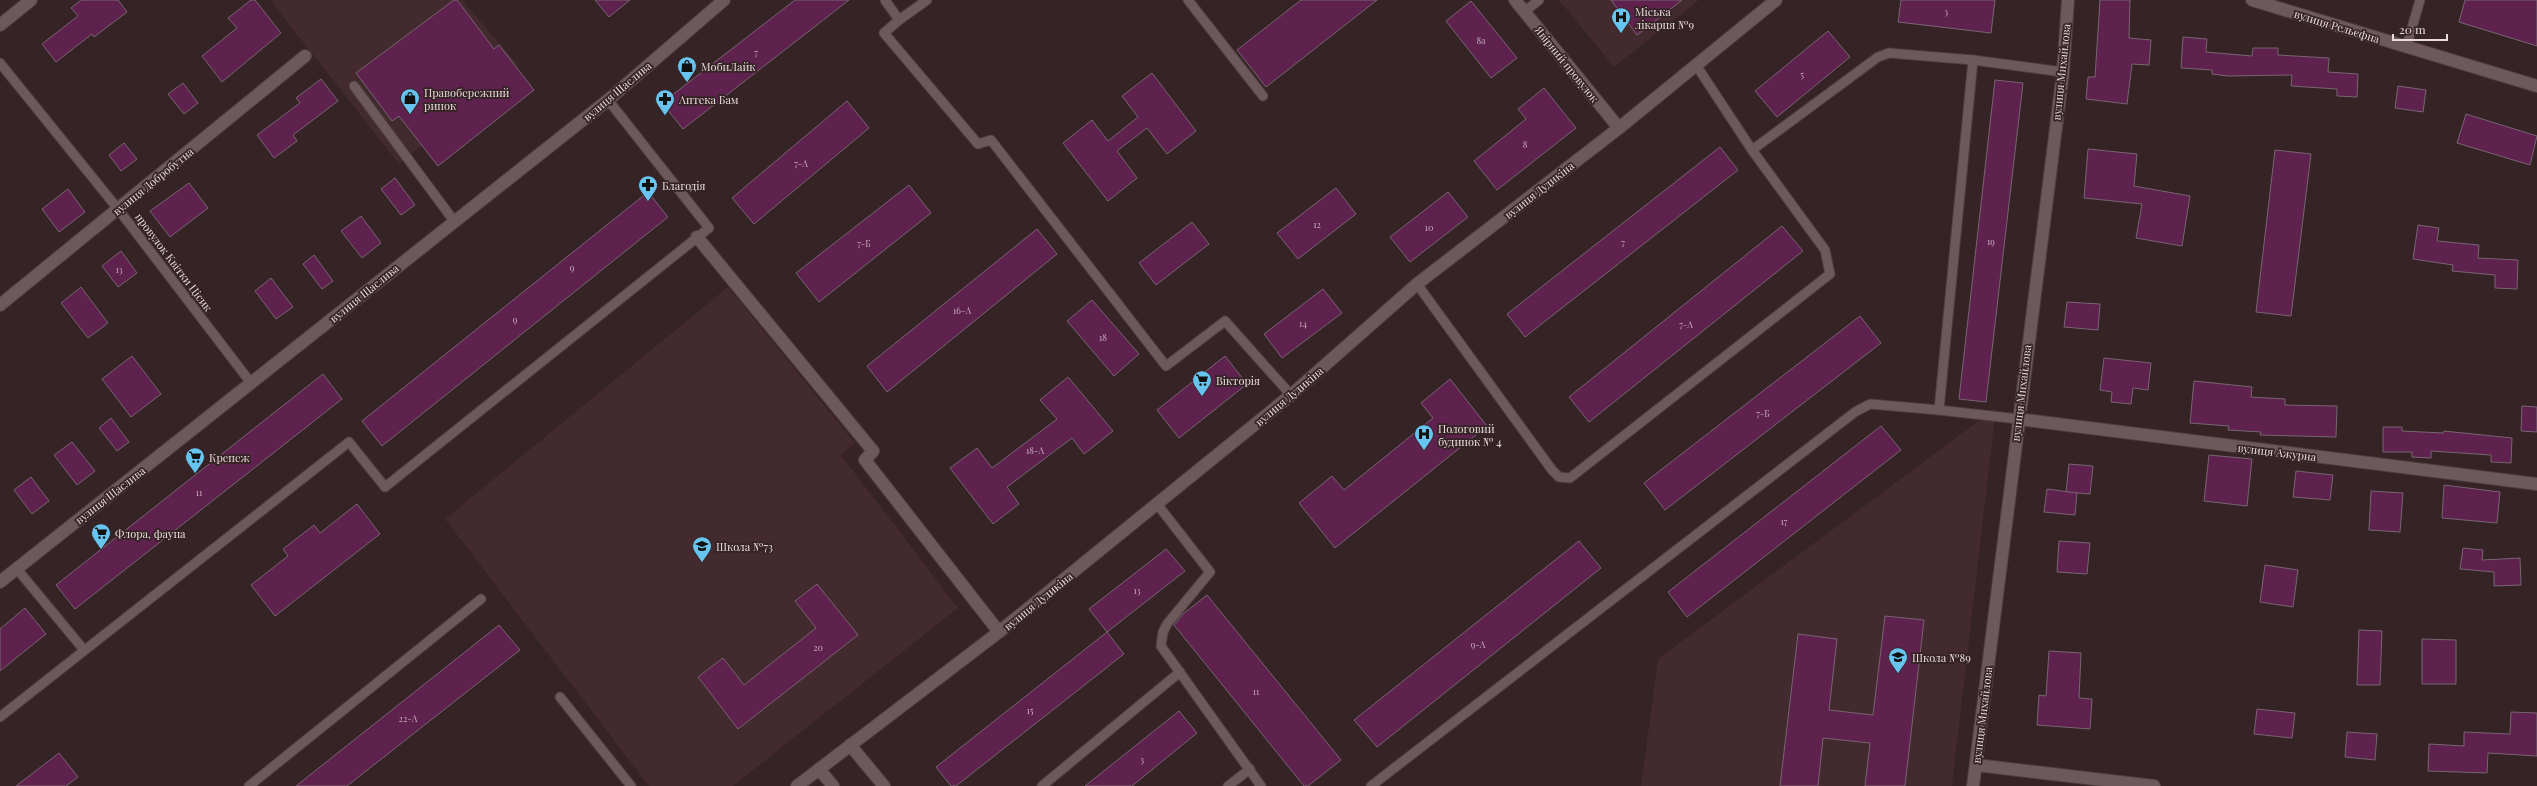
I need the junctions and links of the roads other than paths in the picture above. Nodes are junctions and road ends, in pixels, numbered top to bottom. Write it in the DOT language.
graph roads {
  1 [pos="31,0"];
  2 [pos="724,0"];
  3 [pos="884,0"];
  4 [pos="927,0"];
  5 [pos="1188,0"];
  6 [pos="1515,0"];
  7 [pos="1539,0"];
  8 [pos="1776,0"];
  9 [pos="2068,0"];
  10 [pos="2252,0"];
  11 [pos="2420,0"];
  12 [pos="1524,12"];
  13 [pos="900,20"];
  14 [pos="0,25"];
  15 [pos="2406,48"];
  16 [pos="305,56"];
  17 [pos="1973,60"];
  18 [pos="0,63"];
  19 [pos="1696,65"];
  20 [pos="2063,72"];
  21 [pos="354,86"];
  22 [pos="2537,86"];
  23 [pos="1263,96"];
  24 [pos="608,100"];
  25 [pos="1619,128"];
  26 [pos="1752,150"];
  27 [pos="118,209"];
  28 [pos="454,221"];
  29 [pos="697,237"];
  30 [pos="1417,284"];
  31 [pos="0,305"];
  32 [pos="251,383"];
  33 [pos="1291,395"];
  34 [pos="1939,410"];
  35 [pos="2018,420"];
  36 [pos="2537,484"];
  37 [pos="1157,504"];
  38 [pos="16,569"];
  39 [pos="0,582"];
  40 [pos="481,599"];
  41 [pos="999,632"];
  42 [pos="84,650"];
  43 [pos="1180,672"];
  44 [pos="560,697"];
  45 [pos="0,717"];
  46 [pos="850,745"];
  47 [pos="1976,765"];
  48 [pos="819,768"];
  49 [pos="1250,768"];
  50 [pos="249,786"];
  51 [pos="631,786"];
  52 [pos="797,786"];
  53 [pos="833,786"];
  54 [pos="884,786"];
  55 [pos="1042,786"];
  56 [pos="1228,786"];
  57 [pos="1261,786"];
  58 [pos="1371,786"];
  59 [pos="1973,786"];
  60 [pos="2154,786"];
  1 -- 14 [label="street"];
  2 -- 24 [label="street, вулиця Щаслива"];
  3 -- 13 [label="lane"];
  4 -- 13 [label="lane"];
  5 -- 23 [label="lane"];
  6 -- 12 [label="street, Явірний провулок"];
  7 -- 12 [label="lane"];
  8 -- 19 [label="street, вулиця Дудикіна"];
  9 -- 20 [label="street, вулиця Михайлова"];
  10 -- 15 [label="street, вулиця Рельєфна"];
  11 -- 15 [label="lane"];
  12 -- 25 [label="street, Явірний провулок"];
  13 -- 33 [label="lane"];
  15 -- 22 [label="street, вулиця Рельєфна"];
  16 -- 27 [label="street, вулиця Добробутна"];
  17 -- 20 [label="lane"];
  17 -- 26 [label="lane"];
  17 -- 34 [label="lane"];
  18 -- 27 [label="lane, провулок Квітки Цісик"];
  19 -- 25 [label="street, вулиця Дудикіна"];
  19 -- 26 [label="lane"];
  20 -- 35 [label="street, вулиця Михайлова"];
  21 -- 28 [label="lane"];
  24 -- 28 [label="street, вулиця Щаслива"];
  24 -- 29 [label="lane"];
  25 -- 30 [label="street, вулиця Дудикіна"];
  26 -- 30 [label="lane"];
  27 -- 31 [label="street, вулиця Добробутна"];
  27 -- 32 [label="lane, провулок Квітки Цісик"];
  28 -- 32 [label="street, вулиця Щаслива"];
  29 -- 41 [label="street"];
  29 -- 42 [label="lane"];
  30 -- 33 [label="street, вулиця Дудикіна"];
  32 -- 38 [label="street, вулиця Щаслива"];
  33 -- 37 [label="street, вулиця Дудикіна"];
  34 -- 35 [label="lane"];
  34 -- 58 [label="lane"];
  35 -- 36 [label="street, вулиця Ажурна"];
  35 -- 47 [label="street, вулиця Михайлова"];
  37 -- 41 [label="street, вулиця Дудикіна"];
  37 -- 43 [label="lane"];
  38 -- 39 [label="street, вулиця Щаслива"];
  38 -- 42 [label="lane"];
  40 -- 50 [label="lane"];
  41 -- 46 [label="street, вулиця Дудикіна"];
  42 -- 45 [label="lane"];
  43 -- 49 [label="lane"];
  43 -- 55 [label="lane"];
  44 -- 51 [label="lane"];
  46 -- 48 [label="street, вулиця Дудикіна"];
  46 -- 54 [label="street"];
  47 -- 59 [label="street, вулиця Михайлова"];
  47 -- 60 [label="street"];
  48 -- 52 [label="street, вулиця Дудикіна"];
  48 -- 53 [label="street"];
  49 -- 56 [label="lane"];
  49 -- 57 [label="lane"];
}
